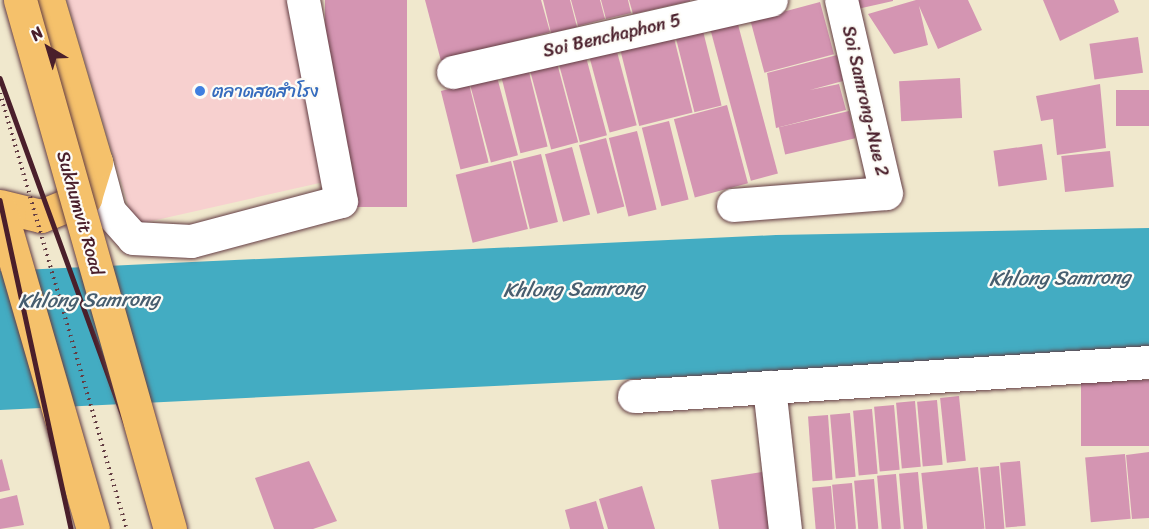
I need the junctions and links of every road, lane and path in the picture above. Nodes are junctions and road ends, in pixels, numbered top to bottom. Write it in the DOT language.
graph roads {
  1 [pos="20,0"];
  2 [pos="48,0"];
  3 [pos="303,0"];
  4 [pos="771,0"];
  5 [pos="841,0"];
  6 [pos="453,72"];
  7 [pos="0,93"];
  8 [pos="96,162"];
  9 [pos="733,205"];
  10 [pos="0,208"];
  11 [pos="1149,362"];
  12 [pos="769,387"];
  13 [pos="634,396"];
  14 [pos="93,529"];
  15 [pos="126,529"];
  16 [pos="170,529"];
  17 [pos="785,529"];
  1 -- 16 [label="highway, Sukhumvit Road, bridge"];
  2 -- 8 [label="highway"];
  3 -- 8 [label="street"];
  4 -- 6 [label="street, Soi Benchaphon 5"];
  5 -- 9 [label="street, Soi Samrong-Nue 2"];
  7 -- 15 [label="path, bridge"];
  8 -- 10 [label="highway"];
  10 -- 14 [label="highway"];
  11 -- 12 [label="street"];
  12 -- 13 [label="street"];
  12 -- 17 [label="street"];
}
